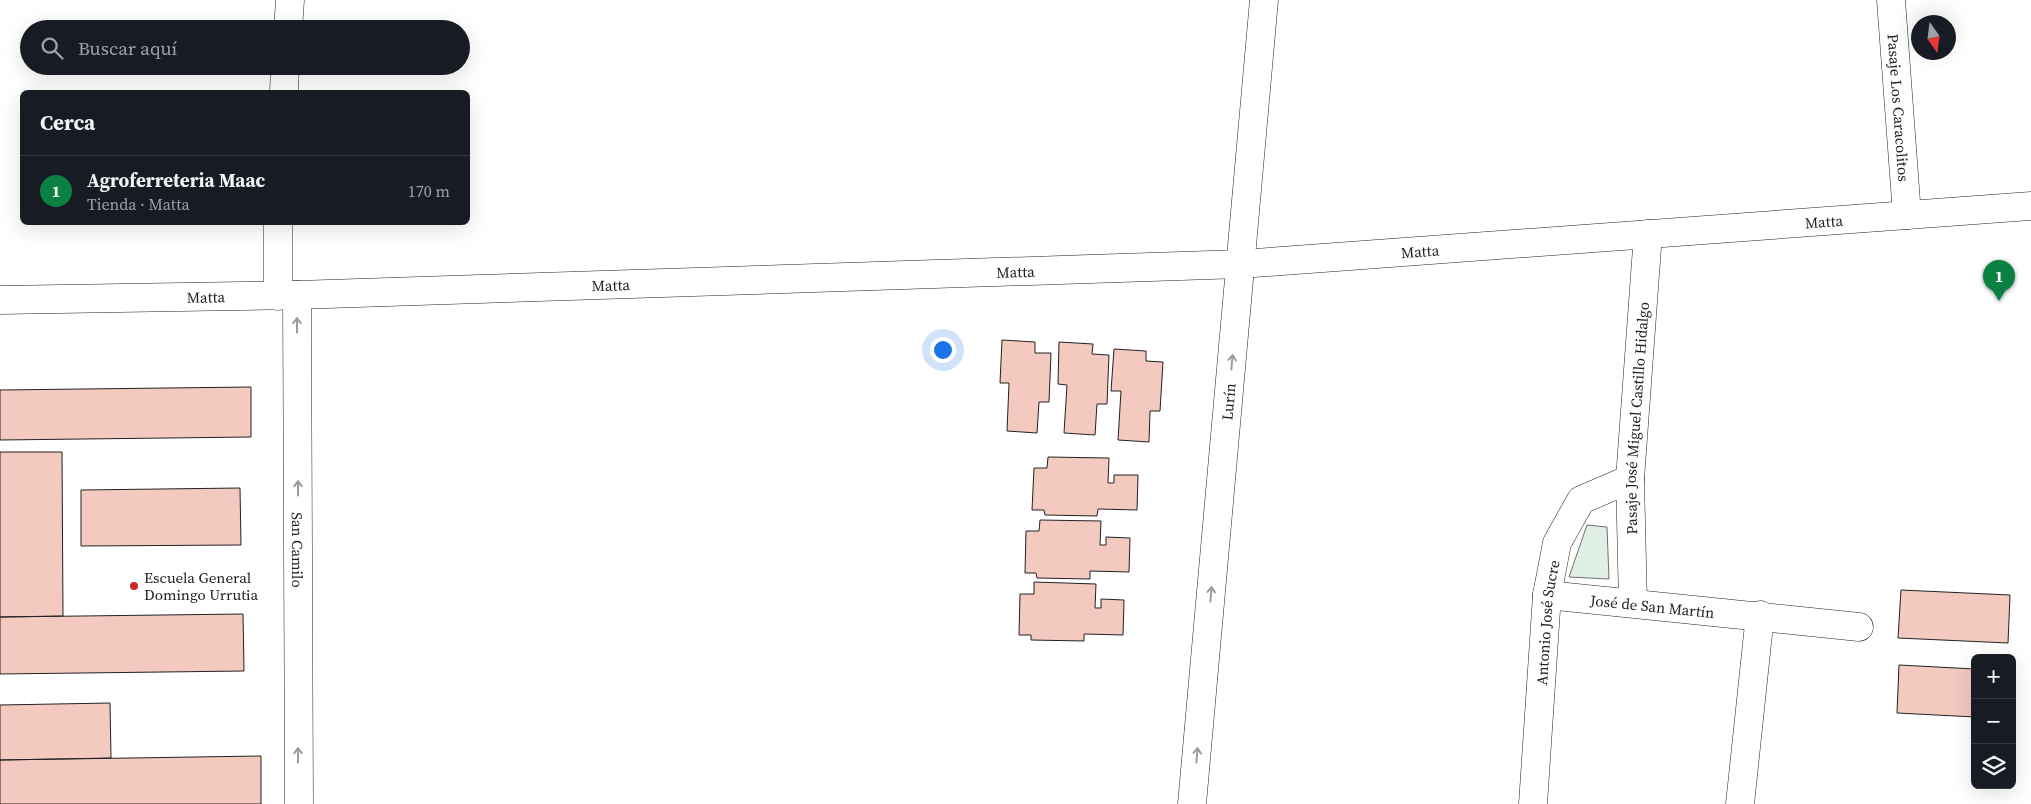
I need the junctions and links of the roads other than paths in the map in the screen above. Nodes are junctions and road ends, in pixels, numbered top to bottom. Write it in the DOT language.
graph roads {
  1 [pos="290,0"];
  2 [pos="1264,0"];
  3 [pos="1891,0"];
  4 [pos="289,20"];
  5 [pos="285,75"];
  6 [pos="284,90"];
  7 [pos="2031,206"];
  8 [pos="1908,215"];
  9 [pos="278,225"];
  10 [pos="1648,234"];
  11 [pos="1241,264"];
  12 [pos="288,295"];
  13 [pos="0,300"];
  14 [pos="1630,479"];
  15 [pos="1547,595"];
  16 [pos="1633,603"];
  17 [pos="1760,615"];
  18 [pos="1859,627"];
  19 [pos="299,804"];
  20 [pos="1192,804"];
  21 [pos="1533,804"];
  22 [pos="1740,804"];
  1 -- 4 [label="street"];
  2 -- 11 [label="street, Lurín"];
  3 -- 8 [label="street, Pasaje Los Caracolitos"];
  5 -- 6 [label="street"];
  7 -- 8 [label="street, Matta"];
  8 -- 10 [label="street, Matta"];
  9 -- 12 [label="street, San Camilo"];
  10 -- 11 [label="street, Matta"];
  10 -- 14 [label="street, Pasaje José Miguel Castillo Hidalgo"];
  11 -- 12 [label="street, Matta"];
  20 -- 11 [label="street, Lurín, one-way"];
  12 -- 13 [label="street, Matta"];
  19 -- 12 [label="street, San Camilo, one-way"];
  14 -- 15 [label="street, Antonio José Sucre"];
  14 -- 16 [label="street, Pasaje José Miguel Castillo Hidalgo"];
  15 -- 16 [label="street, José de San Martín"];
  15 -- 21 [label="street, Antonio José Sucre"];
  16 -- 17 [label="street, José de San Martín"];
  17 -- 18 [label="street, José de San Martín"];
  17 -- 22 [label="street"];
}
